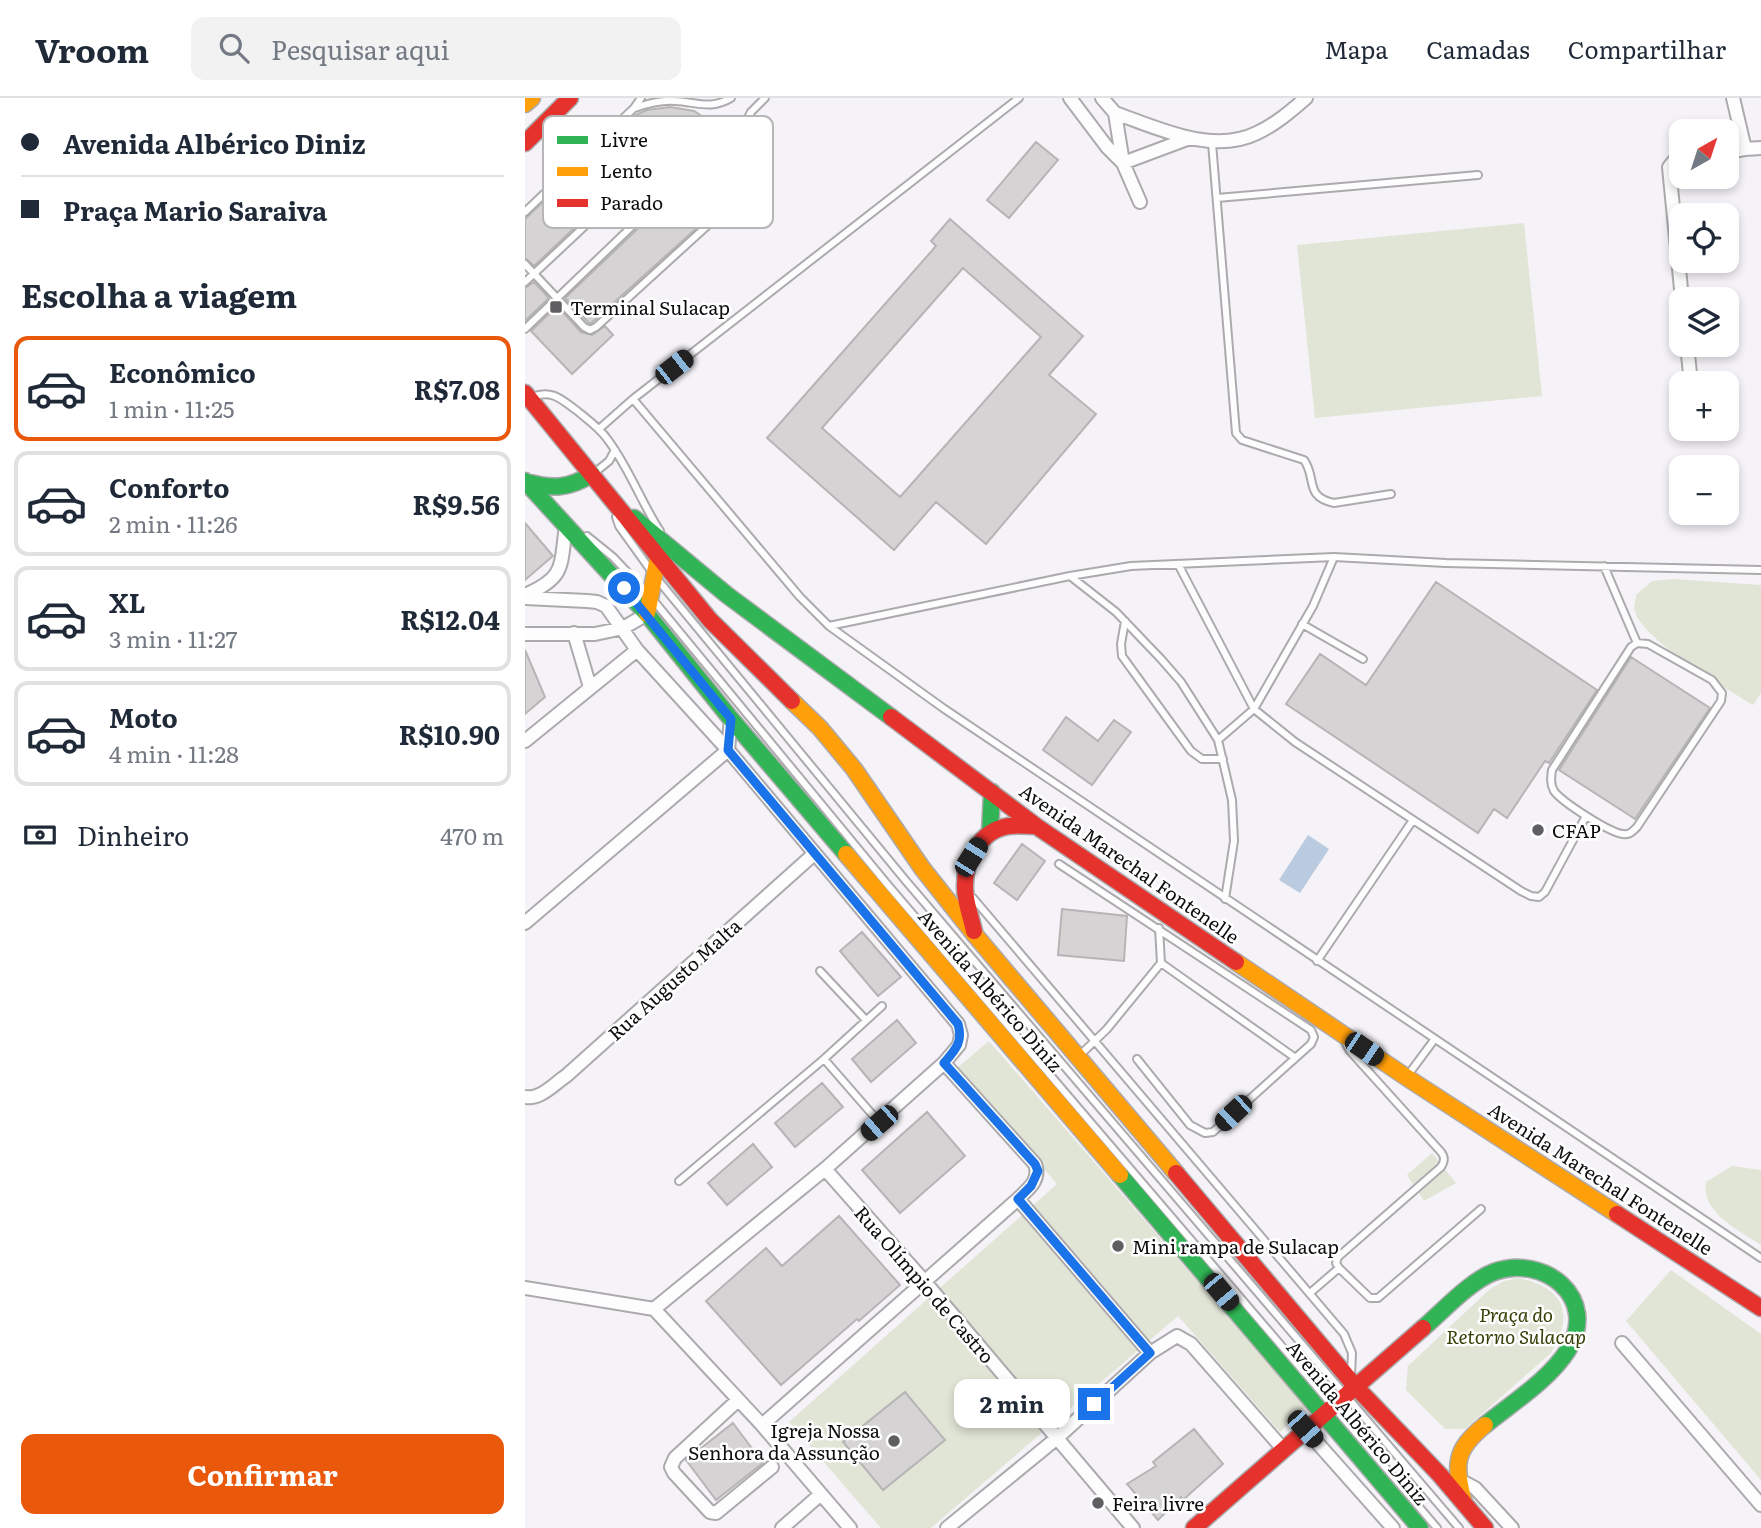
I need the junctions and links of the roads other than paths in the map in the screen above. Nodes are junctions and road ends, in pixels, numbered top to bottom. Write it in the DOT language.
graph roads {
  1 [pos="532,98"];
  2 [pos="570,98"];
  3 [pos="642,98"];
  4 [pos="731,98"];
  5 [pos="765,98"];
  6 [pos="1019,98"];
  7 [pos="1070,98"];
  8 [pos="1102,98"];
  9 [pos="1306,98"];
  10 [pos="1733,98"];
  11 [pos="525,104"];
  12 [pos="634,108"];
  13 [pos="1115,113"];
  14 [pos="552,116"];
  15 [pos="626,116"];
  16 [pos="749,116"];
  17 [pos="543,125"];
  18 [pos="1190,138"];
  19 [pos="525,143"];
  20 [pos="1212,143"];
  21 [pos="1761,148"];
  22 [pos="1745,149"];
  23 [pos="1739,150"];
  24 [pos="1123,163"];
  25 [pos="1478,175"];
  26 [pos="1671,189"];
  27 [pos="543,195"];
  28 [pos="1217,198"];
  29 [pos="1140,202"];
  30 [pos="525,212"];
  31 [pos="582,228"];
  32 [pos="630,228"];
  33 [pos="706,228"];
  34 [pos="525,264"];
  35 [pos="534,273"];
  36 [pos="525,282"];
  37 [pos="1681,287"];
  38 [pos="558,297"];
  39 [pos="525,329"];
  40 [pos="525,376"];
  41 [pos="528,395"];
  42 [pos="633,399"];
  43 [pos="599,429"];
  44 [pos="615,450"];
  45 [pos="592,474"];
  46 [pos="526,482"];
  47 [pos="1391,494"];
  48 [pos="613,500"];
  49 [pos="566,526"];
  50 [pos="665,553"];
  51 [pos="1334,557"];
  52 [pos="1178,564"];
  53 [pos="1604,566"];
  54 [pos="1761,570"];
  55 [pos="654,575"];
  56 [pos="1070,576"];
  57 [pos="650,596"];
  58 [pos="525,597"];
  59 [pos="647,614"];
  60 [pos="1125,621"];
  61 [pos="1302,624"];
  62 [pos="829,626"];
  63 [pos="623,628"];
  64 [pos="525,634"];
  65 [pos="574,634"];
  66 [pos="1637,643"];
  67 [pos="637,650"];
  68 [pos="1363,659"];
  69 [pos="590,687"];
  70 [pos="1254,709"];
  71 [pos="731,719"];
  72 [pos="1218,740"];
  73 [pos="525,741"];
  74 [pos="728,750"];
  75 [pos="1223,758"];
  76 [pos="992,792"];
  77 [pos="1586,816"];
  78 [pos="1413,820"];
  79 [pos="1036,826"];
  80 [pos="990,833"];
  81 [pos="814,854"];
  82 [pos="1059,864"];
  83 [pos="965,890"];
  84 [pos="1225,899"];
  85 [pos="525,923"];
  86 [pos="1159,928"];
  87 [pos="975,935"];
  88 [pos="1317,961"];
  89 [pos="1161,963"];
  90 [pos="820,971"];
  91 [pos="881,1006"];
  92 [pos="865,1019"];
  93 [pos="1343,1034"];
  94 [pos="1095,1040"];
  95 [pos="1434,1040"];
  96 [pos="1078,1057"];
  97 [pos="1294,1057"];
  98 [pos="824,1059"];
  99 [pos="1137,1059"];
  100 [pos="944,1063"];
  101 [pos="1406,1077"];
  102 [pos="528,1098"];
  103 [pos="879,1123"];
  104 [pos="825,1169"];
  105 [pos="679,1181"];
  106 [pos="1018,1199"];
  107 [pos="1481,1209"];
  108 [pos="1761,1258"];
  109 [pos="1339,1268"];
  110 [pos="925,1282"];
  111 [pos="525,1288"];
  112 [pos="1310,1293"];
  113 [pos="1761,1308"];
  114 [pos="654,1309"];
  115 [pos="1622,1343"];
  116 [pos="1150,1353"];
  117 [pos="1350,1387"];
  118 [pos="738,1400"];
  119 [pos="1328,1409"];
  120 [pos="762,1425"];
  121 [pos="1305,1429"];
  122 [pos="1057,1438"];
  123 [pos="1283,1449"];
  124 [pos="772,1467"];
  125 [pos="1440,1475"];
  126 [pos="1459,1478"];
  127 [pos="821,1494"];
  128 [pos="1464,1503"];
  129 [pos="1761,1505"];
  130 [pos="782,1528"];
  131 [pos="850,1528"];
  132 [pos="947,1528"];
  133 [pos="1133,1528"];
  134 [pos="1194,1528"];
  135 [pos="1393,1528"];
  136 [pos="1420,1528"];
  137 [pos="1437,1528"];
  138 [pos="1459,1528"];
  139 [pos="1485,1528"];
  140 [pos="1512,1528"];
  1 -- 11 [label="main road"];
  2 -- 14 [label="main road"];
  3 -- 12 [label="lane"];
  4 -- 12 [label="lane"];
  5 -- 16 [label="lane"];
  6 -- 42 [label="lane"];
  7 -- 24 [label="street"];
  8 -- 13 [label="street"];
  9 -- 20 [label="street"];
  10 -- 22 [label="street"];
  12 -- 15 [label="lane"];
  13 -- 18 [label="street"];
  13 -- 24 [label="street"];
  17 -- 19 [label="main road"];
  18 -- 20 [label="street"];
  18 -- 24 [label="street"];
  20 -- 28 [label="lane"];
  21 -- 22 [label="street"];
  22 -- 23 [label="street"];
  24 -- 29 [label="street"];
  25 -- 28 [label="lane"];
  26 -- 37 [label="street"];
  27 -- 30 [label="lane"];
  28 -- 47 [label="lane"];
  31 -- 35 [label="lane"];
  32 -- 38 [label="lane"];
  33 -- 38 [label="lane"];
  34 -- 35 [label="lane"];
  35 -- 36 [label="lane"];
  35 -- 38 [label="lane"];
  38 -- 39 [label="lane"];
  40 -- 41 [label="main road"];
  41 -- 43 [label="lane"];
  41 -- 45 [label="main road"];
  42 -- 43 [label="lane"];
  42 -- 62 [label="lane"];
  43 -- 44 [label="lane"];
  44 -- 45 [label="lane"];
  44 -- 50 [label="lane"];
  45 -- 46 [label="main road"];
  45 -- 48 [label="main road"];
  46 -- 49 [label="main road, Avenida Albérico Diniz"];
  48 -- 50 [label="main road, Avenida Albérico Diniz"];
  48 -- 55 [label="lane"];
  49 -- 57 [label="lane"];
  49 -- 58 [label="street"];
  49 -- 59 [label="main road, Avenida Albérico Diniz"];
  50 -- 55 [label="main road"];
  50 -- 76 [label="main road, Avenida Marechal Fontenelle"];
  50 -- 87 [label="main road, Avenida Albérico Diniz"];
  51 -- 52 [label="lane"];
  51 -- 53 [label="lane"];
  51 -- 61 [label="lane"];
  52 -- 56 [label="lane"];
  52 -- 70 [label="lane"];
  53 -- 54 [label="lane"];
  53 -- 66 [label="lane"];
  55 -- 57 [label="main road"];
  55 -- 117 [label="lane"];
  56 -- 60 [label="lane"];
  56 -- 62 [label="lane"];
  57 -- 59 [label="main road"];
  57 -- 119 [label="lane"];
  58 -- 63 [label="street"];
  59 -- 63 [label="street"];
  59 -- 71 [label="main road, Avenida Albérico Diniz"];
  60 -- 72 [label="lane"];
  60 -- 75 [label="lane"];
  61 -- 68 [label="lane"];
  61 -- 70 [label="lane"];
  62 -- 84 [label="lane"];
  63 -- 65 [label="street"];
  63 -- 67 [label="street"];
  64 -- 65 [label="street"];
  65 -- 69 [label="street"];
  66 -- 77 [label="lane"];
  66 -- 77 [label="lane"];
  67 -- 69 [label="street"];
  67 -- 74 [label="street"];
  69 -- 73 [label="street"];
  70 -- 72 [label="lane"];
  70 -- 78 [label="lane"];
  71 -- 74 [label="street"];
  71 -- 119 [label="main road, Avenida Albérico Diniz"];
  72 -- 75 [label="lane"];
  74 -- 81 [label="street"];
  74 -- 85 [label="street"];
  75 -- 84 [label="lane"];
  76 -- 79 [label="main road, Avenida Marechal Fontenelle"];
  76 -- 80 [label="main road"];
  77 -- 78 [label="lane"];
  78 -- 88 [label="lane"];
  79 -- 80 [label="main road"];
  79 -- 93 [label="main road, Avenida Marechal Fontenelle"];
  80 -- 83 [label="main road"];
  81 -- 100 [label="street"];
  81 -- 102 [label="street, Rua Augusto Malta"];
  82 -- 86 [label="lane"];
  83 -- 87 [label="main road"];
  83 -- 94 [label="lane"];
  84 -- 88 [label="lane"];
  86 -- 89 [label="lane"];
  86 -- 97 [label="lane"];
  87 -- 96 [label="main road, Avenida Albérico Diniz"];
  88 -- 95 [label="lane"];
  89 -- 94 [label="lane"];
  89 -- 97 [label="lane"];
  90 -- 92 [label="lane"];
  91 -- 92 [label="lane"];
  92 -- 98 [label="lane"];
  93 -- 101 [label="main road, Avenida Marechal Fontenelle"];
  93 -- 109 [label="lane"];
  94 -- 96 [label="lane"];
  94 -- 112 [label="lane"];
  95 -- 101 [label="lane"];
  95 -- 108 [label="lane"];
  96 -- 117 [label="main road, Avenida Albérico Diniz"];
  97 -- 99 [label="lane"];
  98 -- 103 [label="lane"];
  98 -- 105 [label="lane"];
  100 -- 103 [label="street"];
  100 -- 106 [label="street"];
  101 -- 113 [label="main road, Avenida Marechal Fontenelle"];
  103 -- 104 [label="street"];
  104 -- 110 [label="street, Rua Olímpio de Castro"];
  104 -- 114 [label="street"];
  106 -- 110 [label="street"];
  106 -- 116 [label="street"];
  107 -- 109 [label="lane"];
  109 -- 112 [label="lane"];
  110 -- 120 [label="street"];
  110 -- 122 [label="street, Rua Olímpio de Castro"];
  111 -- 114 [label="street"];
  112 -- 117 [label="lane"];
  114 -- 118 [label="street"];
  115 -- 129 [label="street"];
  116 -- 122 [label="street"];
  116 -- 123 [label="street"];
  117 -- 119 [label="main road"];
  117 -- 125 [label="main road, Avenida Albérico Diniz"];
  117 -- 126 [label="main road"];
  117 -- 138 [label="lane"];
  118 -- 120 [label="street"];
  118 -- 124 [label="street"];
  119 -- 121 [label="main road"];
  119 -- 136 [label="main road, Avenida Albérico Diniz"];
  119 -- 137 [label="lane"];
  120 -- 127 [label="street"];
  121 -- 123 [label="main road"];
  121 -- 135 [label="street"];
  122 -- 132 [label="street"];
  122 -- 133 [label="street, Rua Olímpio de Castro"];
  123 -- 134 [label="main road"];
  125 -- 126 [label="street, Avenida Albérico Diniz"];
  125 -- 128 [label="main road, Avenida Albérico Diniz"];
  126 -- 128 [label="main road"];
  126 -- 140 [label="street"];
  127 -- 130 [label="street"];
  127 -- 131 [label="street"];
  128 -- 139 [label="main road, Avenida Albérico Diniz"];
}
